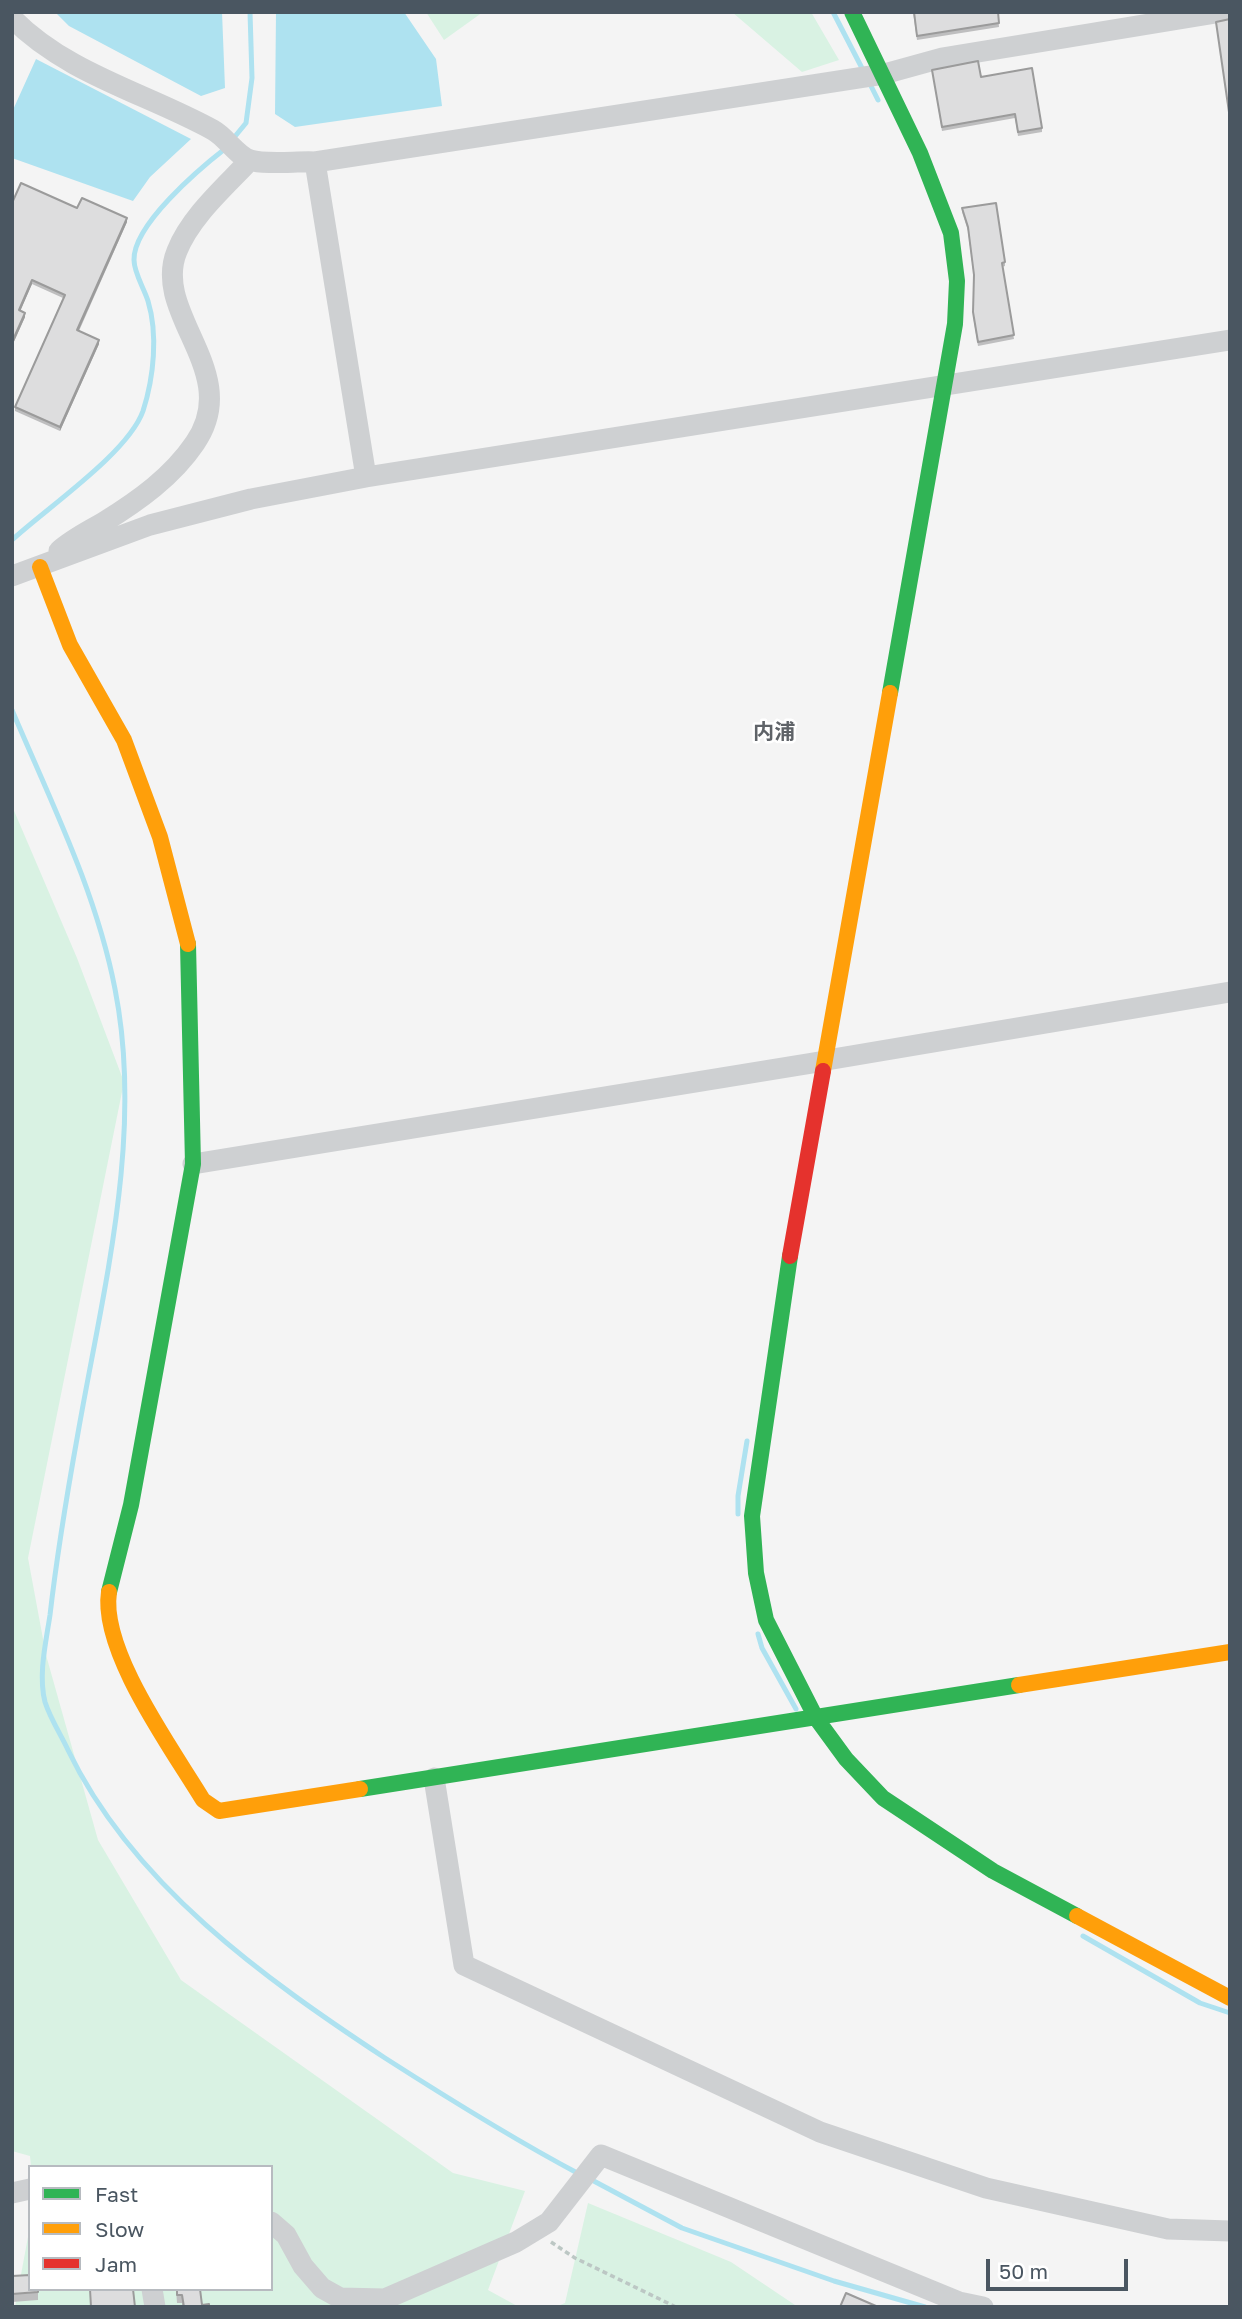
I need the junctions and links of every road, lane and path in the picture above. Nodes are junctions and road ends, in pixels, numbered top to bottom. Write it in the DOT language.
graph roads {
  1 [pos="852,12"];
  2 [pos="1222,12"];
  3 [pos="12,18"];
  4 [pos="884,74"];
  5 [pos="250,160"];
  6 [pos="315,162"];
  7 [pos="1230,340"];
  8 [pos="947,385"];
  9 [pos="366,477"];
  10 [pos="40,567"];
  11 [pos="12,576"];
  12 [pos="1230,992"];
  13 [pos="826,1060"];
  14 [pos="193,1164"];
  15 [pos="1230,1652"];
  16 [pos="815,1718"];
  17 [pos="435,1779"];
  18 [pos="1230,1998"];
  19 [pos="273,2224"];
  20 [pos="532,2229"];
  21 [pos="1230,2231"];
  22 [pos="676,2307"];
  23 [pos="983,2307"];
  1 -- 4 [label="street"];
  2 -- 4 [label="street"];
  3 -- 5 [label="street"];
  4 -- 6 [label="street"];
  4 -- 8 [label="street"];
  5 -- 6 [label="street"];
  5 -- 10 [label="street"];
  6 -- 9 [label="street"];
  7 -- 8 [label="street"];
  8 -- 9 [label="street"];
  8 -- 13 [label="street"];
  9 -- 10 [label="street"];
  10 -- 11 [label="street"];
  10 -- 14 [label="street"];
  12 -- 13 [label="street"];
  13 -- 14 [label="street"];
  13 -- 16 [label="street"];
  14 -- 17 [label="street"];
  15 -- 16 [label="street"];
  16 -- 17 [label="street"];
  16 -- 18 [label="street"];
  17 -- 21 [label="street"];
  19 -- 20 [label="street"];
  20 -- 22 [label="path"];
  20 -- 23 [label="street"];
}
